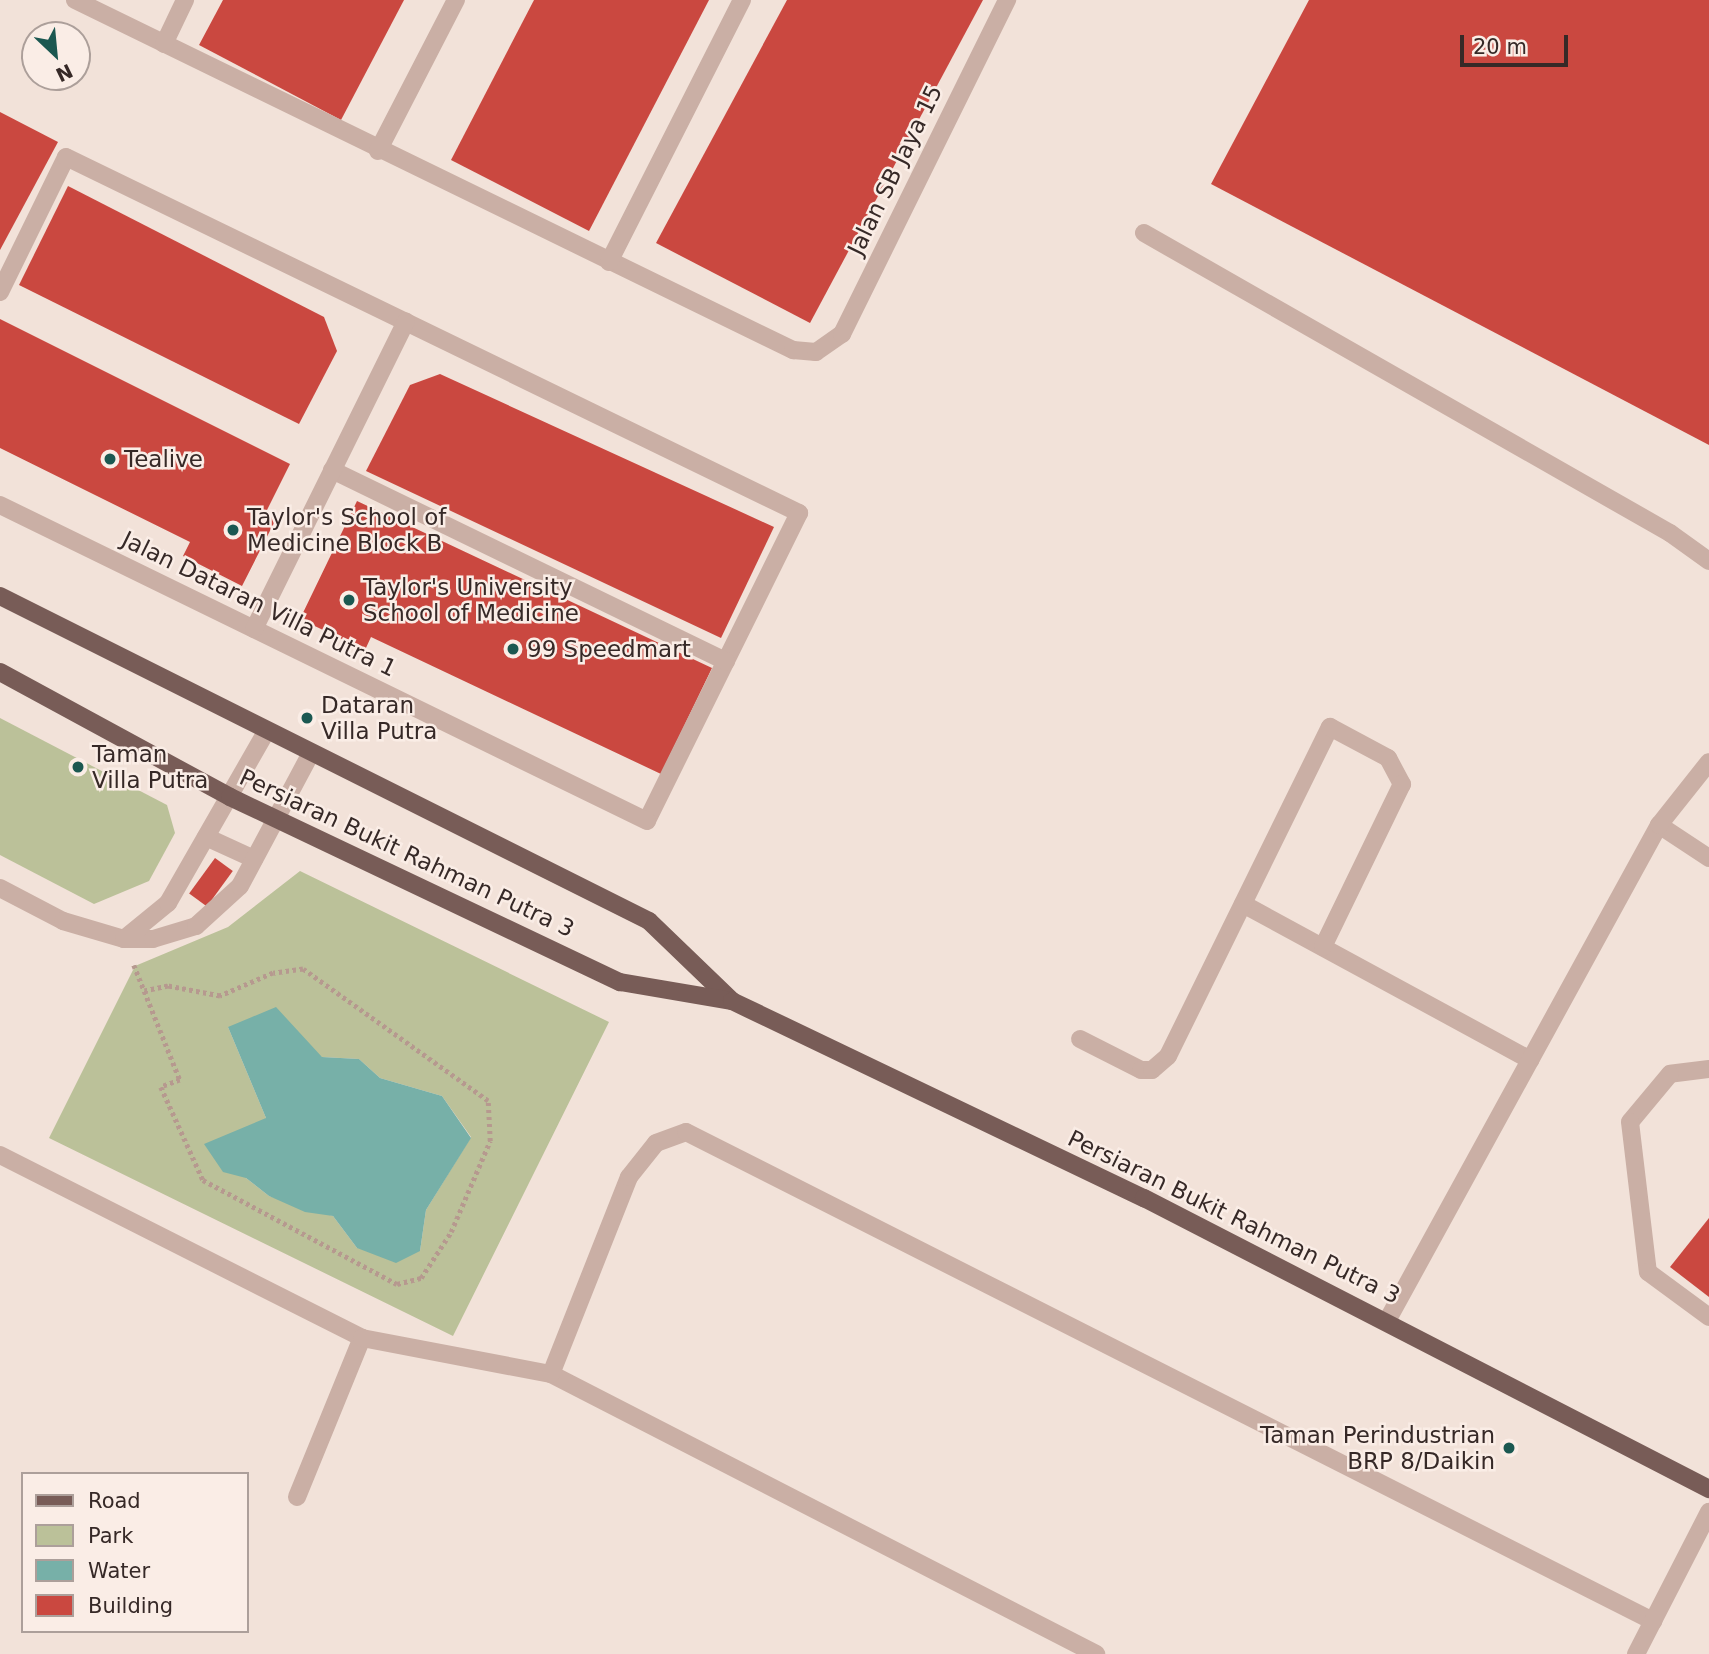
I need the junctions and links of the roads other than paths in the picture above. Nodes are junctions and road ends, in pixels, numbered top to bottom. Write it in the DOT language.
graph roads {
  1 [pos="75,0"];
  2 [pos="186,0"];
  3 [pos="456,0"];
  4 [pos="742,0"];
  5 [pos="1007,0"];
  6 [pos="164,44"];
  7 [pos="378,151"];
  8 [pos="1144,233"];
  9 [pos="609,262"];
  10 [pos="0,292"];
  11 [pos="406,322"];
  12 [pos="332,470"];
  13 [pos="0,505"];
  14 [pos="1709,561"];
  15 [pos="0,596"];
  16 [pos="254,629"];
  17 [pos="726,661"];
  18 [pos="0,672"];
  19 [pos="266,732"];
  20 [pos="310,755"];
  21 [pos="1709,762"];
  22 [pos="230,797"];
  23 [pos="277,819"];
  24 [pos="1659,825"];
  25 [pos="206,837"];
  26 [pos="1709,858"];
  27 [pos="254,859"];
  28 [pos="0,887"];
  29 [pos="1243,904"];
  30 [pos="124,939"];
  31 [pos="1323,947"];
  32 [pos="732,1001"];
  33 [pos="1080,1039"];
  34 [pos="1531,1060"];
  35 [pos="1709,1069"];
  36 [pos="0,1155"];
  37 [pos="1709,1317"];
  38 [pos="1387,1321"];
  39 [pos="362,1338"];
  40 [pos="551,1374"];
  41 [pos="1709,1489"];
  42 [pos="297,1497"];
  43 [pos="1709,1512"];
  44 [pos="1653,1621"];
  45 [pos="1096,1654"];
  46 [pos="1636,1654"];
  1 -- 6 [label="street"];
  2 -- 6 [label="street"];
  3 -- 7 [label="street"];
  4 -- 9 [label="street"];
  5 -- 9 [label="street, Jalan SB Jaya 15"];
  6 -- 7 [label="street"];
  7 -- 9 [label="street"];
  8 -- 14 [label="street"];
  10 -- 11 [label="street"];
  11 -- 12 [label="street"];
  11 -- 17 [label="street"];
  12 -- 16 [label="street"];
  12 -- 17 [label="street"];
  13 -- 16 [label="street, Jalan Dataran Villa Putra 1"];
  15 -- 19 [label="main road, Persiaran Bukit Rahman Putra 3"];
  16 -- 17 [label="street, Jalan Dataran Villa Putra 1"];
  18 -- 22 [label="main road, Persiaran Bukit Rahman Putra 3"];
  19 -- 20 [label="main road, Persiaran Bukit Rahman Putra 3"];
  19 -- 22 [label="street"];
  20 -- 23 [label="street"];
  20 -- 32 [label="main road, Persiaran Bukit Rahman Putra 3"];
  21 -- 24 [label="street"];
  22 -- 23 [label="main road, Persiaran Bukit Rahman Putra 3"];
  22 -- 25 [label="street"];
  23 -- 27 [label="street"];
  23 -- 32 [label="main road, Persiaran Bukit Rahman Putra 3"];
  24 -- 26 [label="street"];
  24 -- 34 [label="street"];
  25 -- 27 [label="street"];
  25 -- 30 [label="street"];
  27 -- 30 [label="street"];
  28 -- 30 [label="street"];
  29 -- 31 [label="street"];
  29 -- 31 [label="street"];
  29 -- 33 [label="street"];
  31 -- 34 [label="street"];
  32 -- 38 [label="main road, Persiaran Bukit Rahman Putra 3"];
  34 -- 38 [label="street"];
  35 -- 37 [label="street"];
  36 -- 39 [label="street"];
  38 -- 41 [label="main road, Persiaran Bukit Rahman Putra 3"];
  39 -- 40 [label="street"];
  39 -- 42 [label="street"];
  40 -- 44 [label="street"];
  40 -- 45 [label="street"];
  43 -- 44 [label="street"];
  44 -- 46 [label="street"];
}
